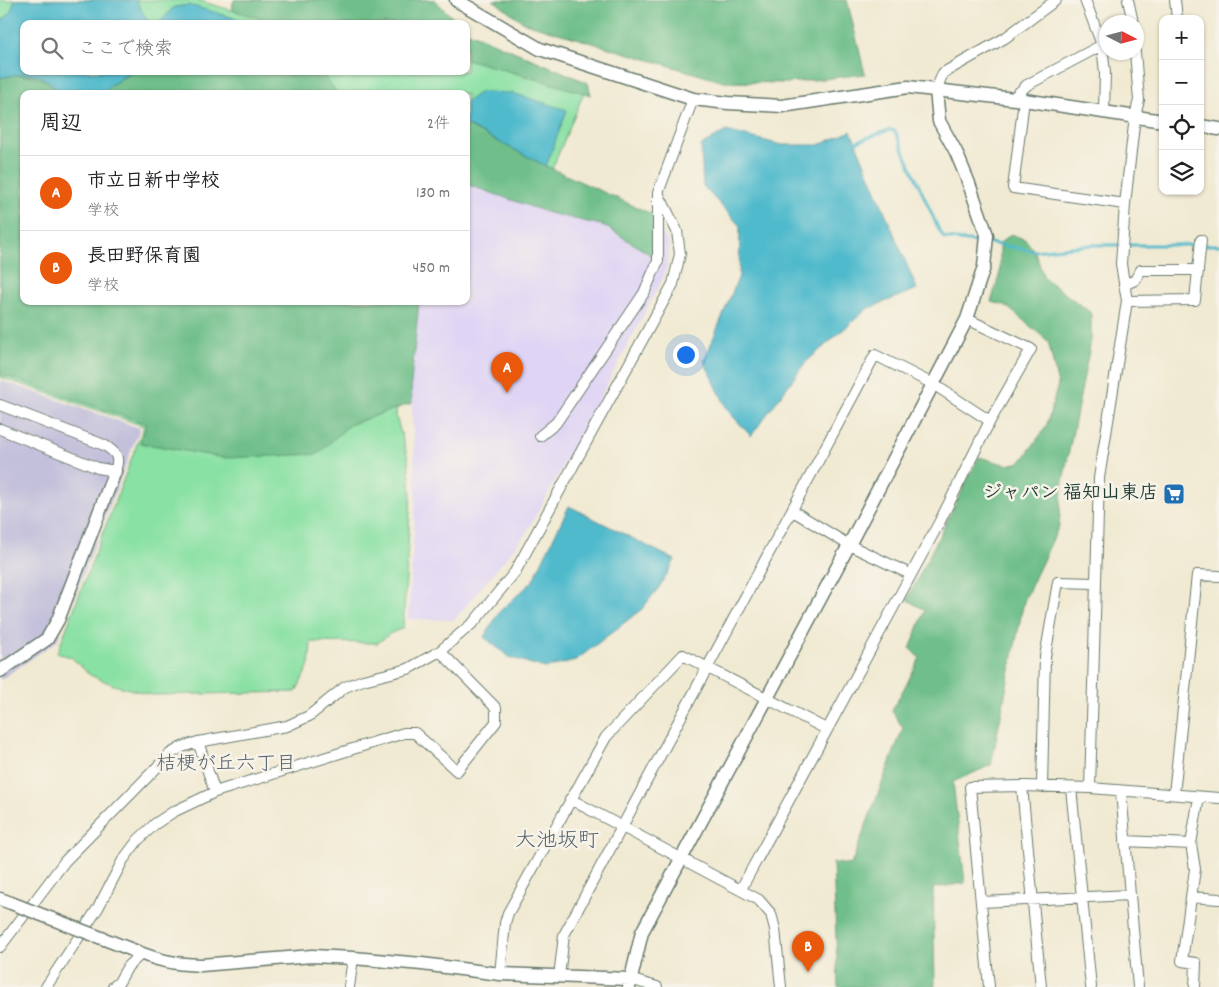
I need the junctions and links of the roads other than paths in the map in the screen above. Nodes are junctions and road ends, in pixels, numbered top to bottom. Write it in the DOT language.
graph roads {
  1 [pos="456,0"];
  2 [pos="1056,0"];
  3 [pos="1085,0"];
  4 [pos="1128,0"];
  5 [pos="1175,0"];
  6 [pos="1131,15"];
  7 [pos="1177,15"];
  8 [pos="1099,37"];
  9 [pos="1099,47"];
  10 [pos="1104,60"];
  11 [pos="1136,60"];
  12 [pos="936,90"];
  13 [pos="693,99"];
  14 [pos="1018,99"];
  15 [pos="1104,112"];
  16 [pos="1135,116"];
  17 [pos="1159,120"];
  18 [pos="1204,127"];
  19 [pos="1219,129"];
  20 [pos="658,193"];
  21 [pos="1125,204"];
  22 [pos="1201,240"];
  23 [pos="1198,270"];
  24 [pos="1124,286"];
  25 [pos="1127,301"];
  26 [pos="967,319"];
  27 [pos="933,384"];
  28 [pos="0,405"];
  29 [pos="990,421"];
  30 [pos="0,429"];
  31 [pos="540,436"];
  32 [pos="115,471"];
  33 [pos="793,511"];
  34 [pos="849,545"];
  35 [pos="910,574"];
  36 [pos="1219,576"];
  37 [pos="1095,583"];
  38 [pos="440,651"];
  39 [pos="708,667"];
  40 [pos="0,671"];
  41 [pos="766,699"];
  42 [pos="826,729"];
  43 [pos="198,742"];
  44 [pos="1022,786"];
  45 [pos="1042,787"];
  46 [pos="1070,788"];
  47 [pos="1090,788"];
  48 [pos="1121,791"];
  49 [pos="215,792"];
  50 [pos="1174,794"];
  51 [pos="1199,796"];
  52 [pos="1219,798"];
  53 [pos="570,799"];
  54 [pos="623,827"];
  55 [pos="1125,841"];
  56 [pos="1191,844"];
  57 [pos="681,859"];
  58 [pos="741,889"];
  59 [pos="1130,895"];
  60 [pos="1191,897"];
  61 [pos="1083,898"];
  62 [pos="1219,899"];
  63 [pos="1033,900"];
  64 [pos="6,901"];
  65 [pos="981,902"];
  66 [pos="0,947"];
  67 [pos="136,952"];
  68 [pos="353,958"];
  69 [pos="500,974"];
  70 [pos="559,977"];
  71 [pos="629,983"];
  72 [pos="46,987"];
  73 [pos="113,987"];
  74 [pos="349,987"];
  75 [pos="657,987"];
  76 [pos="781,987"];
  77 [pos="989,987"];
  78 [pos="1041,987"];
  79 [pos="1091,987"];
  80 [pos="1138,987"];
  81 [pos="1195,987"];
  1 -- 13 [label="street"];
  2 -- 12 [label="street"];
  3 -- 8 [label="street"];
  4 -- 6 [label="street"];
  5 -- 7 [label="street"];
  9 -- 14 [label="street"];
  10 -- 15 [label="street"];
  11 -- 16 [label="street"];
  12 -- 13 [label="street"];
  12 -- 14 [label="street"];
  12 -- 26 [label="street"];
  13 -- 20 [label="street"];
  14 -- 15 [label="street"];
  14 -- 21 [label="street"];
  15 -- 16 [label="street"];
  16 -- 17 [label="street"];
  16 -- 21 [label="street"];
  18 -- 19 [label="street"];
  20 -- 31 [label="street"];
  20 -- 38 [label="street"];
  21 -- 24 [label="street"];
  22 -- 23 [label="street"];
  23 -- 24 [label="street"];
  23 -- 25 [label="street"];
  24 -- 25 [label="street"];
  25 -- 37 [label="street"];
  26 -- 27 [label="street"];
  26 -- 29 [label="street"];
  27 -- 29 [label="street"];
  27 -- 33 [label="street"];
  27 -- 34 [label="street"];
  28 -- 32 [label="street"];
  29 -- 35 [label="street"];
  30 -- 32 [label="street"];
  32 -- 40 [label="street"];
  33 -- 34 [label="street"];
  33 -- 39 [label="street"];
  34 -- 35 [label="street"];
  34 -- 41 [label="street"];
  35 -- 42 [label="street"];
  36 -- 50 [label="street"];
  37 -- 45 [label="street"];
  37 -- 47 [label="street"];
  38 -- 43 [label="street"];
  38 -- 49 [label="street"];
  39 -- 41 [label="street"];
  39 -- 53 [label="street"];
  39 -- 54 [label="street"];
  41 -- 42 [label="street"];
  41 -- 57 [label="street"];
  42 -- 58 [label="street"];
  43 -- 49 [label="street"];
  43 -- 66 [label="street"];
  44 -- 45 [label="street"];
  44 -- 63 [label="street"];
  44 -- 65 [label="street"];
  45 -- 46 [label="street"];
  46 -- 47 [label="street"];
  46 -- 61 [label="street"];
  47 -- 48 [label="street"];
  48 -- 50 [label="street"];
  48 -- 55 [label="street"];
  49 -- 72 [label="street"];
  50 -- 51 [label="street"];
  51 -- 52 [label="street"];
  51 -- 56 [label="street"];
  53 -- 54 [label="street"];
  53 -- 69 [label="street"];
  54 -- 57 [label="street"];
  54 -- 70 [label="street"];
  55 -- 56 [label="street"];
  55 -- 59 [label="street"];
  56 -- 60 [label="street"];
  57 -- 58 [label="street"];
  57 -- 71 [label="street"];
  58 -- 76 [label="street"];
  59 -- 61 [label="street"];
  59 -- 80 [label="street"];
  60 -- 62 [label="street"];
  60 -- 81 [label="street"];
  61 -- 63 [label="street"];
  61 -- 79 [label="street"];
  63 -- 65 [label="street"];
  63 -- 78 [label="street"];
  64 -- 67 [label="street, bridge"];
  65 -- 77 [label="street"];
  67 -- 68 [label="street"];
  67 -- 73 [label="street"];
  68 -- 69 [label="street"];
  68 -- 74 [label="street"];
  69 -- 70 [label="street"];
  70 -- 71 [label="street"];
  71 -- 75 [label="street"];
}
